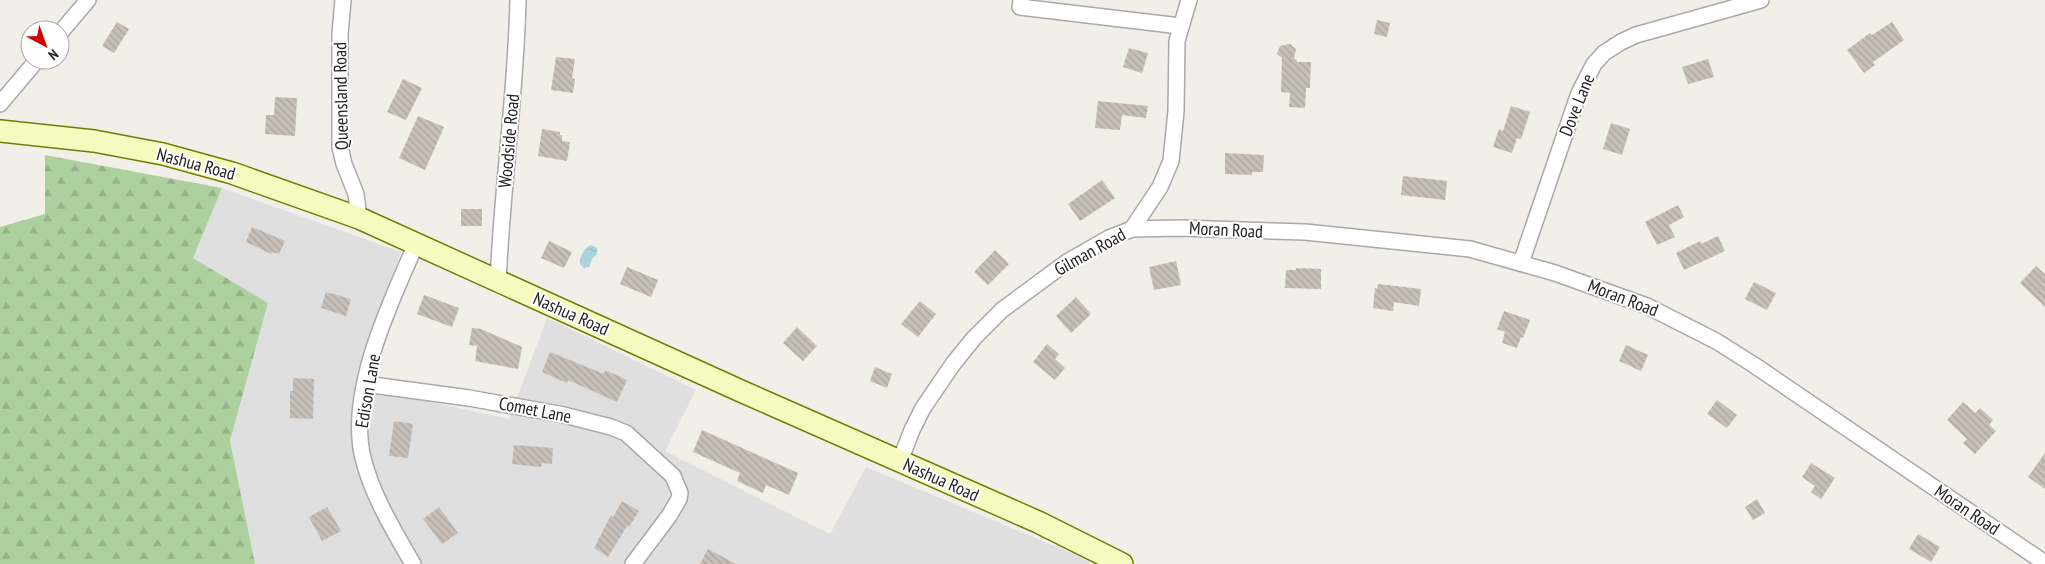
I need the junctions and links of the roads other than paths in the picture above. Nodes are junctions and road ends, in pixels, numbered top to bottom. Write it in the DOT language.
graph roads {
  1 [pos="88,0"];
  2 [pos="343,0"];
  3 [pos="518,0"];
  4 [pos="1020,0"];
  5 [pos="1189,0"];
  6 [pos="1761,0"];
  7 [pos="70,21"];
  8 [pos="1180,26"];
  9 [pos="29,70"];
  10 [pos="0,104"];
  11 [pos="0,131"];
  12 [pos="359,218"];
  13 [pos="1132,229"];
  14 [pos="416,244"];
  15 [pos="1521,263"];
  16 [pos="498,282"];
  17 [pos="365,384"];
  18 [pos="900,461"];
  19 [pos="2045,563"];
  20 [pos="413,564"];
  21 [pos="633,564"];
  22 [pos="1122,564"];
  1 -- 7 [label="street"];
  2 -- 12 [label="street, Queensland Road"];
  3 -- 16 [label="street, Woodside Road"];
  4 -- 8 [label="street"];
  5 -- 8 [label="street, Gilman Road"];
  6 -- 15 [label="street, Dove Lane"];
  8 -- 13 [label="street, Gilman Road"];
  9 -- 10 [label="street"];
  11 -- 12 [label="main road, Nashua Road"];
  12 -- 14 [label="main road, Nashua Road"];
  13 -- 15 [label="street, Moran Road"];
  13 -- 18 [label="street, Gilman Road"];
  14 -- 16 [label="main road, Nashua Road"];
  14 -- 17 [label="street, Edison Lane"];
  15 -- 19 [label="street, Moran Road"];
  16 -- 18 [label="main road, Nashua Road"];
  17 -- 20 [label="street, Edison Lane"];
  17 -- 21 [label="street, Comet Lane"];
  18 -- 22 [label="main road, Nashua Road"];
}
